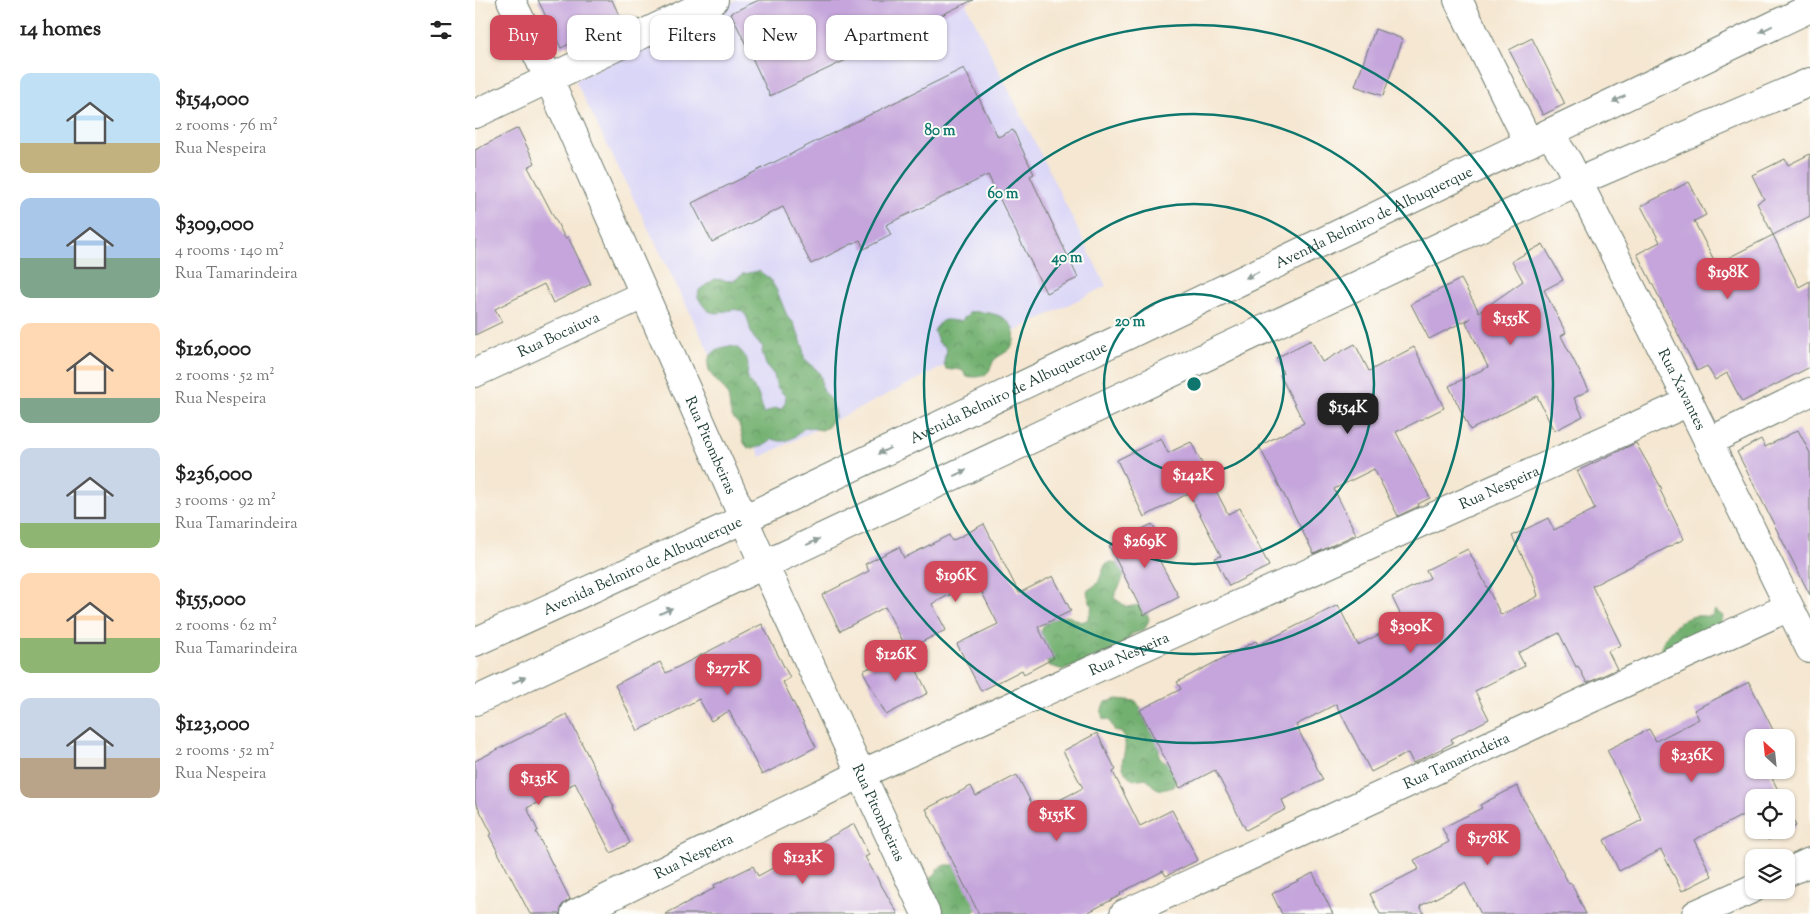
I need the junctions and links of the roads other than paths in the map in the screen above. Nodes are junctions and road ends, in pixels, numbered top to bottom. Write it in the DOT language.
graph roads {
  1 [pos="511,0"];
  2 [pos="714,0"];
  3 [pos="1458,0"];
  4 [pos="1810,8"];
  5 [pos="549,80"];
  6 [pos="1810,82"];
  7 [pos="475,114"];
  8 [pos="1539,138"];
  9 [pos="1577,182"];
  10 [pos="643,295"];
  11 [pos="475,373"];
  12 [pos="1810,392"];
  13 [pos="1689,402"];
  14 [pos="1708,442"];
  15 [pos="744,519"];
  16 [pos="764,565"];
  17 [pos="1789,607"];
  18 [pos="475,642"];
  19 [pos="1810,649"];
  20 [pos="475,700"];
  21 [pos="861,774"];
  22 [pos="1810,862"];
  23 [pos="1795,869"];
  24 [pos="1745,892"];
  25 [pos="575,914"];
  26 [pos="926,914"];
  27 [pos="1124,914"];
  28 [pos="1696,914"];
  1 -- 5 [label="street, Rua Pitombeiras"];
  2 -- 5 [label="street"];
  3 -- 8 [label="street, Rua Xavantes"];
  4 -- 8 [label="street, Avenida Belmiro de Albuquerque, one-way"];
  5 -- 7 [label="street"];
  5 -- 10 [label="street, Rua Pitombeiras"];
  6 -- 9 [label="street"];
  8 -- 9 [label="street, Rua Xavantes"];
  8 -- 15 [label="street, Avenida Belmiro de Albuquerque, one-way"];
  9 -- 13 [label="street, Rua Xavantes"];
  16 -- 9 [label="street, one-way"];
  10 -- 11 [label="street, Rua Bocaiuva"];
  10 -- 15 [label="street, Rua Pitombeiras"];
  12 -- 14 [label="street"];
  13 -- 14 [label="street, Rua Xavantes"];
  13 -- 21 [label="street, Rua Nespeira"];
  14 -- 17 [label="street, Rua Xavantes"];
  15 -- 16 [label="street, Rua Pitombeiras"];
  15 -- 18 [label="street, Avenida Belmiro de Albuquerque"];
  20 -- 16 [label="street, one-way"];
  16 -- 21 [label="street, Rua Pitombeiras"];
  17 -- 19 [label="street, Rua Xavantes"];
  17 -- 27 [label="street, Rua Tamarindeira"];
  21 -- 25 [label="street, Rua Nespeira"];
  21 -- 26 [label="street, Rua Pitombeiras"];
  22 -- 23 [label="street"];
  24 -- 28 [label="street"];
}
